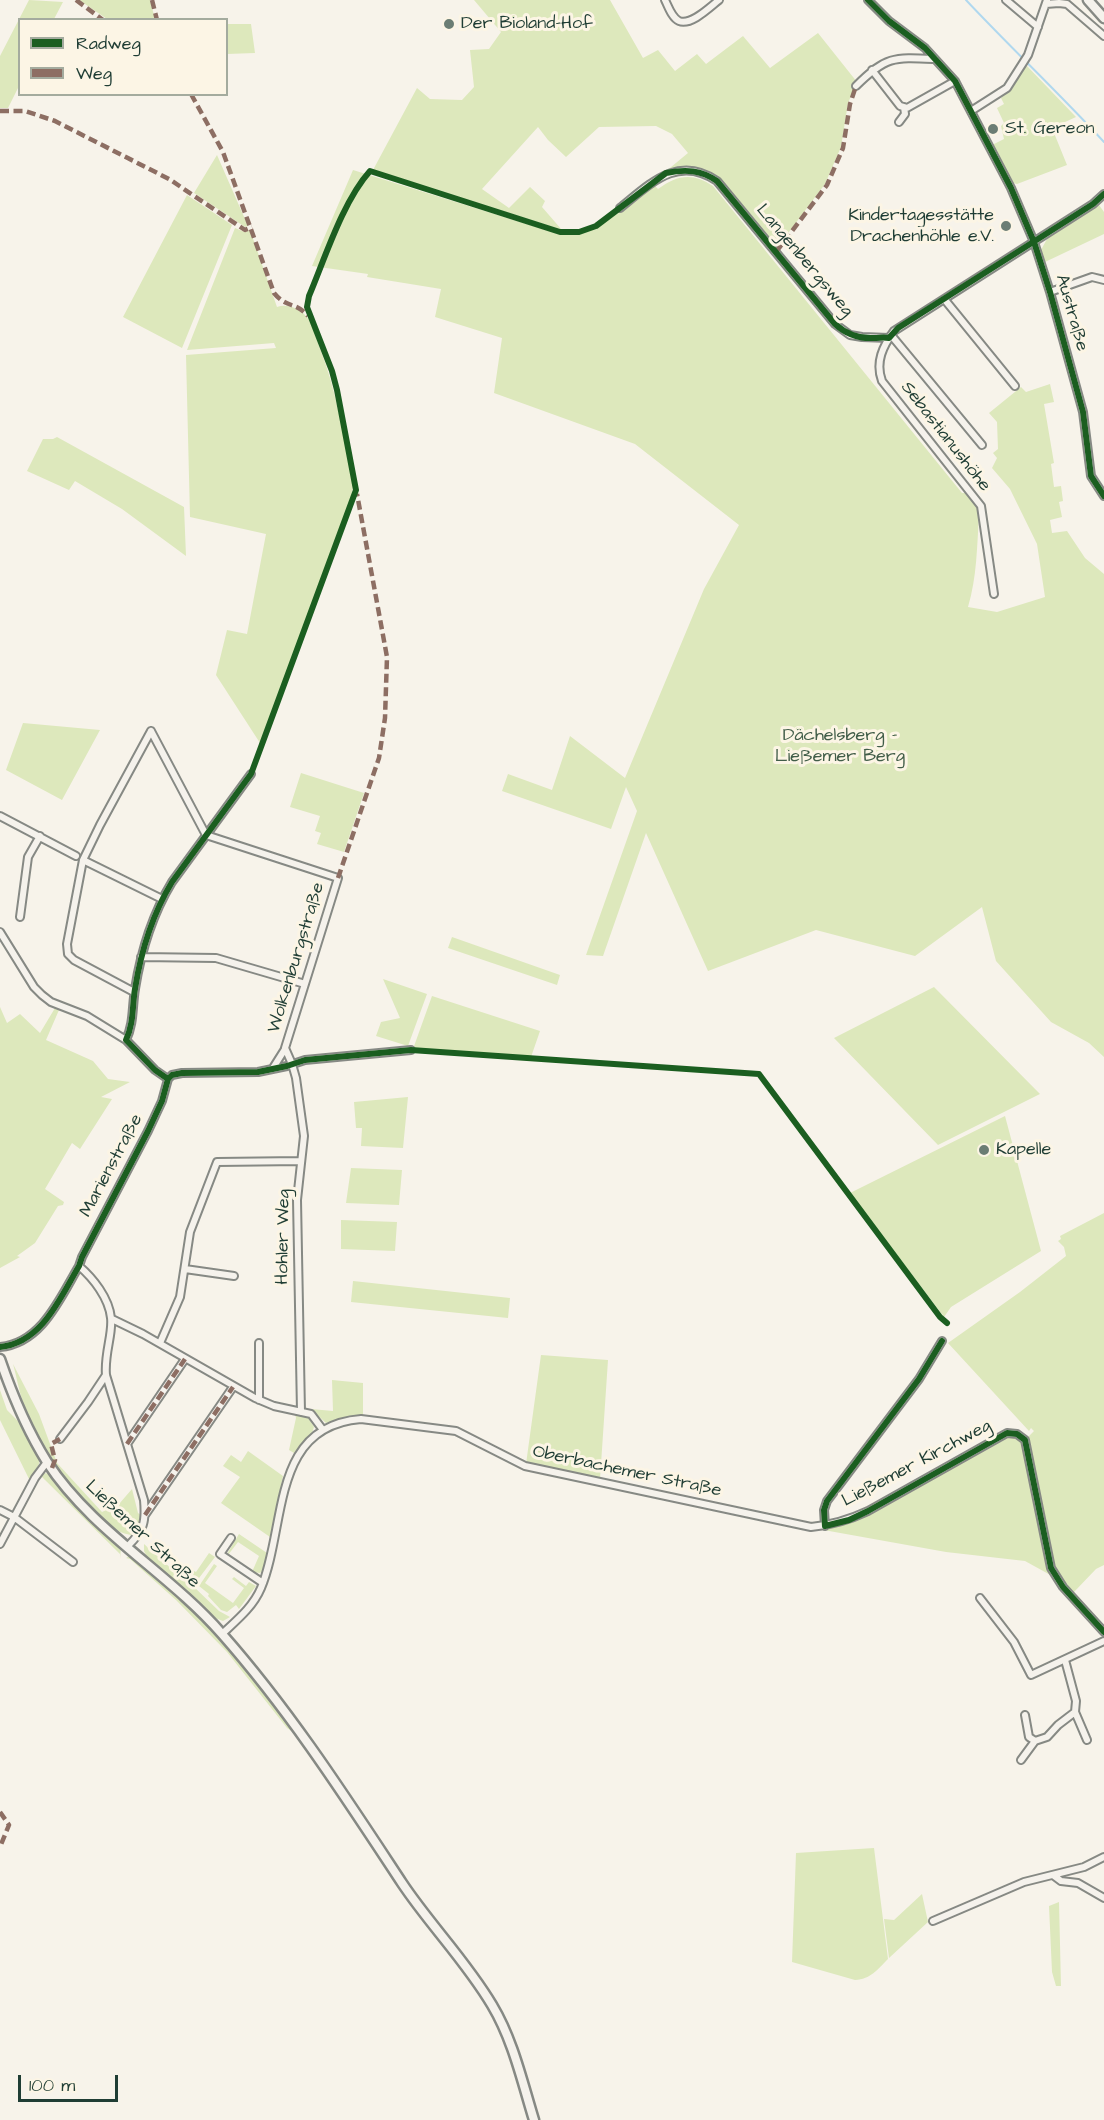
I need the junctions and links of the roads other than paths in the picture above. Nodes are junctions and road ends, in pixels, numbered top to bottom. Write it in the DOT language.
graph roads {
  1 [pos="664,0"];
  2 [pos="719,0"];
  3 [pos="868,0"];
  4 [pos="1006,0"];
  5 [pos="1088,0"];
  6 [pos="1047,2"];
  7 [pos="1104,18"];
  8 [pos="1038,27"];
  9 [pos="1104,36"];
  10 [pos="936,59"];
  11 [pos="872,70"];
  12 [pos="955,81"];
  13 [pos="856,86"];
  14 [pos="904,107"];
  15 [pos="971,111"];
  16 [pos="899,122"];
  17 [pos="1104,194"];
  18 [pos="620,208"];
  19 [pos="1035,242"];
  20 [pos="1104,280"];
  21 [pos="1050,292"];
  22 [pos="945,300"];
  23 [pos="890,337"];
  24 [pos="1015,386"];
  25 [pos="982,445"];
  26 [pos="1104,495"];
  27 [pos="994,594"];
  28 [pos="251,774"];
  29 [pos="0,816"];
  30 [pos="206,835"];
  31 [pos="40,836"];
  32 [pos="76,856"];
  33 [pos="83,860"];
  34 [pos="162,899"];
  35 [pos="20,917"];
  36 [pos="0,932"];
  37 [pos="141,957"];
  38 [pos="305,984"];
  39 [pos="134,992"];
  40 [pos="126,1040"];
  41 [pos="285,1048"];
  42 [pos="411,1050"];
  43 [pos="292,1064"];
  44 [pos="273,1069"];
  45 [pos="168,1079"];
  46 [pos="301,1161"];
  47 [pos="79,1266"];
  48 [pos="185,1269"];
  49 [pos="234,1276"];
  50 [pos="112,1319"];
  51 [pos="942,1341"];
  52 [pos="160,1343"];
  53 [pos="259,1343"];
  54 [pos="0,1347"];
  55 [pos="0,1359"];
  56 [pos="185,1359"];
  57 [pos="106,1375"];
  58 [pos="233,1387"];
  59 [pos="260,1400"];
  60 [pos="301,1412"];
  61 [pos="323,1430"];
  62 [pos="60,1438"];
  63 [pos="127,1444"];
  64 [pos="47,1462"];
  65 [pos="0,1510"];
  66 [pos="145,1515"];
  67 [pos="14,1517"];
  68 [pos="825,1526"];
  69 [pos="231,1538"];
  70 [pos="0,1544"];
  71 [pos="128,1546"];
  72 [pos="74,1562"];
  73 [pos="263,1583"];
  74 [pos="980,1598"];
  75 [pos="1104,1632"];
  76 [pos="222,1634"];
  77 [pos="1104,1641"];
  78 [pos="1065,1660"];
  79 [pos="1076,1712"];
  80 [pos="1025,1715"];
  81 [pos="1087,1740"];
  82 [pos="1035,1741"];
  83 [pos="1021,1760"];
  84 [pos="1104,1857"];
  85 [pos="1053,1875"];
  86 [pos="1104,1898"];
  87 [pos="933,1921"];
  88 [pos="534,2120"];
  1 -- 2 [label="street"];
  3 -- 10 [label="street, Austraße"];
  4 -- 8 [label="street"];
  5 -- 7 [label="street"];
  6 -- 8 [label="street"];
  6 -- 9 [label="street"];
  8 -- 15 [label="street"];
  10 -- 11 [label="street"];
  10 -- 12 [label="street, Austraße"];
  11 -- 13 [label="street"];
  11 -- 14 [label="street"];
  12 -- 14 [label="street"];
  12 -- 15 [label="street, Austraße"];
  14 -- 16 [label="street"];
  15 -- 19 [label="street, Austraße"];
  17 -- 19 [label="street"];
  18 -- 23 [label="street, Langenbergsweg"];
  19 -- 21 [label="street, Austraße"];
  19 -- 22 [label="street"];
  20 -- 21 [label="street"];
  21 -- 26 [label="street, Austraße"];
  22 -- 23 [label="street"];
  22 -- 24 [label="street"];
  23 -- 25 [label="street"];
  23 -- 27 [label="street, Sebastianushöhe"];
  28 -- 30 [label="street"];
  29 -- 31 [label="street"];
  30 -- 33 [label="street"];
  30 -- 34 [label="street"];
  30 -- 38 [label="street, Wolkenburgstraße"];
  31 -- 32 [label="street"];
  31 -- 35 [label="street"];
  33 -- 34 [label="street"];
  33 -- 39 [label="street"];
  34 -- 37 [label="street"];
  36 -- 40 [label="street"];
  37 -- 38 [label="street"];
  37 -- 39 [label="street"];
  38 -- 41 [label="street, Wolkenburgstraße"];
  39 -- 40 [label="street"];
  40 -- 45 [label="street"];
  41 -- 43 [label="street, Wolkenburgstraße"];
  41 -- 44 [label="street, Wolkenburgstraße"];
  42 -- 43 [label="street"];
  43 -- 44 [label="street"];
  43 -- 46 [label="street, Hohler Weg"];
  44 -- 45 [label="street"];
  45 -- 47 [label="street, Marienstraße"];
  46 -- 48 [label="street"];
  46 -- 60 [label="street, Hohler Weg"];
  47 -- 50 [label="street"];
  47 -- 54 [label="street, Marienstraße"];
  48 -- 49 [label="street"];
  48 -- 52 [label="street"];
  50 -- 52 [label="street"];
  50 -- 57 [label="street"];
  51 -- 68 [label="street"];
  52 -- 56 [label="street"];
  53 -- 59 [label="street"];
  55 -- 64 [label="street, Ließemer Straße"];
  56 -- 58 [label="street"];
  56 -- 63 [label="street"];
  57 -- 62 [label="street"];
  57 -- 63 [label="street"];
  58 -- 59 [label="street"];
  58 -- 66 [label="street"];
  59 -- 60 [label="street"];
  60 -- 61 [label="street"];
  61 -- 68 [label="street, Oberbachemer Straße"];
  61 -- 73 [label="street, Oberbachemer Straße"];
  63 -- 66 [label="street"];
  64 -- 67 [label="street"];
  64 -- 71 [label="street, Ließemer Straße"];
  65 -- 67 [label="street"];
  66 -- 71 [label="street"];
  67 -- 70 [label="street"];
  67 -- 72 [label="street"];
  68 -- 75 [label="street, Ließemer Kirchweg"];
  69 -- 73 [label="street"];
  71 -- 76 [label="street, Ließemer Straße"];
  73 -- 76 [label="street, Oberbachemer Straße"];
  74 -- 78 [label="street"];
  76 -- 88 [label="street, Ließemer Straße"];
  77 -- 78 [label="street"];
  78 -- 79 [label="street"];
  79 -- 81 [label="street"];
  79 -- 82 [label="street"];
  80 -- 82 [label="street"];
  82 -- 83 [label="street"];
  84 -- 85 [label="street"];
  85 -- 86 [label="street"];
  85 -- 87 [label="street"];
}
